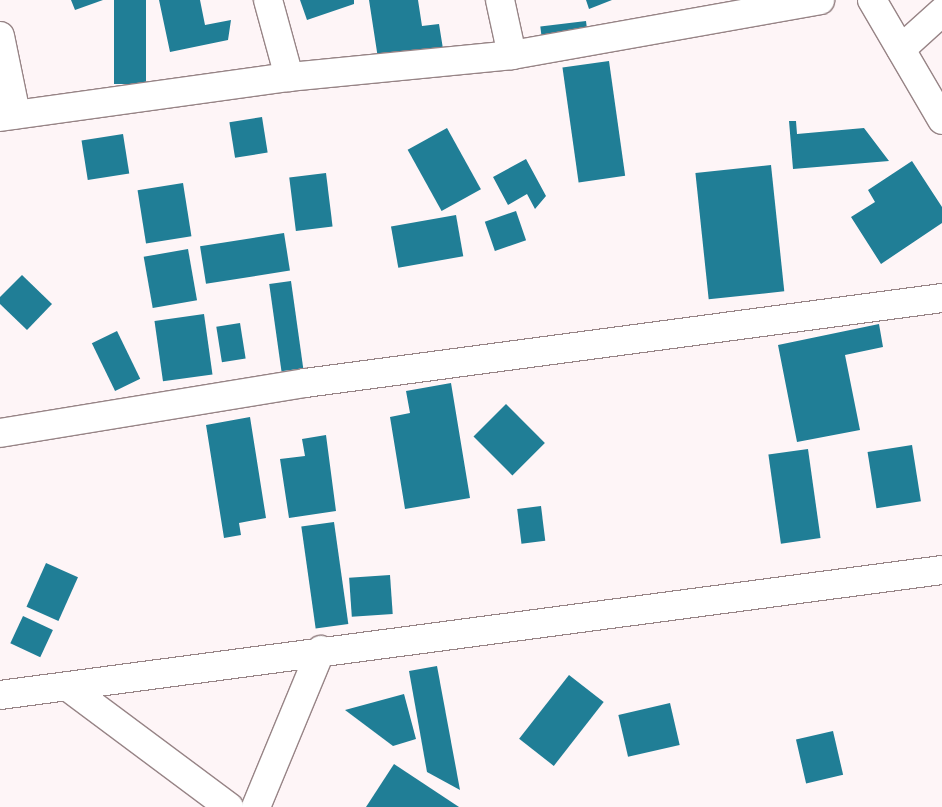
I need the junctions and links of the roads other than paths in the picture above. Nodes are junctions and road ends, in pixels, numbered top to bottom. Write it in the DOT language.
graph roads {
  1 [pos="268,0"];
  2 [pos="500,0"];
  3 [pos="820,0"];
  4 [pos="872,0"];
  5 [pos="942,12"];
  6 [pos="0,36"];
  7 [pos="901,49"];
  8 [pos="512,55"];
  9 [pos="289,77"];
  10 [pos="8,116"];
  11 [pos="942,120"];
  12 [pos="942,298"];
  13 [pos="0,433"];
  14 [pos="942,570"];
  15 [pos="321,650"];
  16 [pos="68,687"];
  17 [pos="0,694"];
  18 [pos="229,807"];
  19 [pos="256,807"];
  1 -- 9 [label="street"];
  2 -- 8 [label="street"];
  3 -- 8 [label="street"];
  4 -- 7 [label="street"];
  5 -- 7 [label="street"];
  6 -- 10 [label="street"];
  7 -- 11 [label="street"];
  8 -- 9 [label="street"];
  9 -- 10 [label="street"];
  12 -- 13 [label="street"];
  14 -- 15 [label="street"];
  15 -- 16 [label="street"];
  15 -- 19 [label="street"];
  16 -- 17 [label="street"];
  16 -- 18 [label="street"];
}
